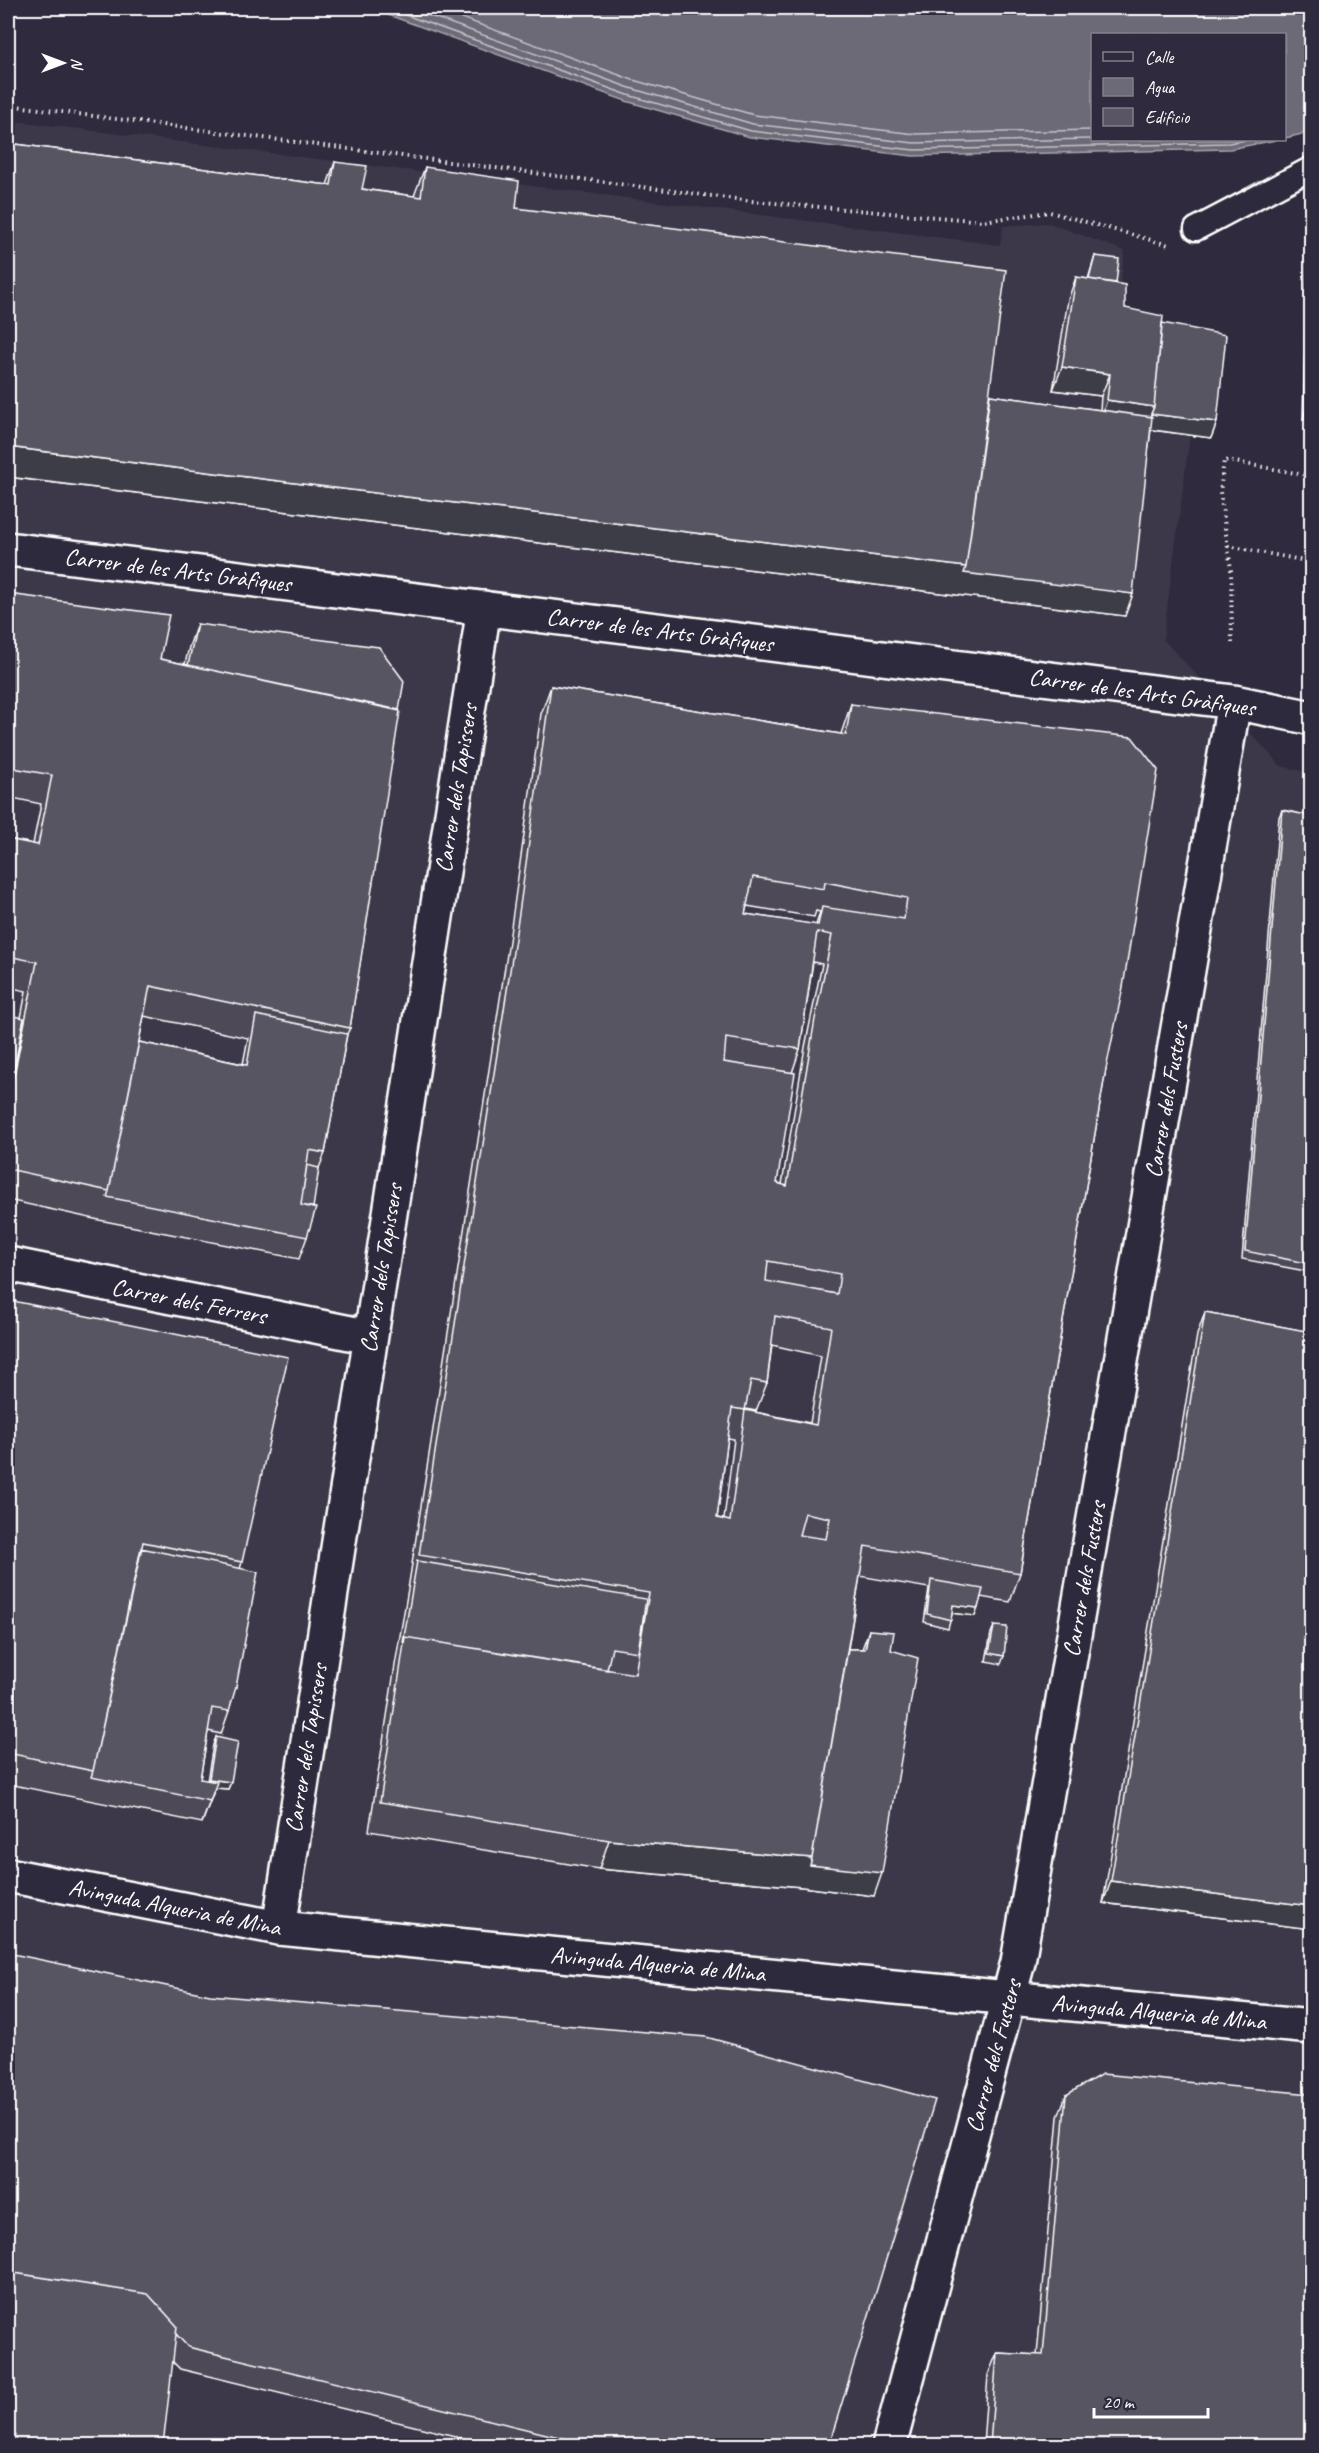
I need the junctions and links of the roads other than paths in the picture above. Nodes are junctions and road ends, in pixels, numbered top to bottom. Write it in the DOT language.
graph roads {
  1 [pos="1311,168"];
  2 [pos="1196,229"];
  3 [pos="8,549"];
  4 [pos="484,609"];
  5 [pos="1234,702"];
  6 [pos="1311,718"];
  7 [pos="8,1264"];
  8 [pos="370,1337"];
  9 [pos="8,1875"];
  10 [pos="279,1928"];
  11 [pos="1009,1998"];
  12 [pos="1311,2027"];
  13 [pos="889,2445"];
  1 -- 2 [label="lane"];
  3 -- 4 [label="street, Carrer de les Arts Gràfiques"];
  4 -- 5 [label="street, Carrer de les Arts Gràfiques"];
  4 -- 8 [label="street, Carrer dels Tapissers"];
  5 -- 6 [label="street, Carrer de les Arts Gràfiques"];
  5 -- 11 [label="street, Carrer dels Fusters"];
  7 -- 8 [label="street, Carrer dels Ferrers"];
  8 -- 10 [label="street, Carrer dels Tapissers"];
  9 -- 10 [label="street, Avinguda Alqueria de Mina"];
  10 -- 11 [label="street, Avinguda Alqueria de Mina"];
  11 -- 12 [label="street, Avinguda Alqueria de Mina"];
  11 -- 13 [label="street, Carrer dels Fusters"];
}
